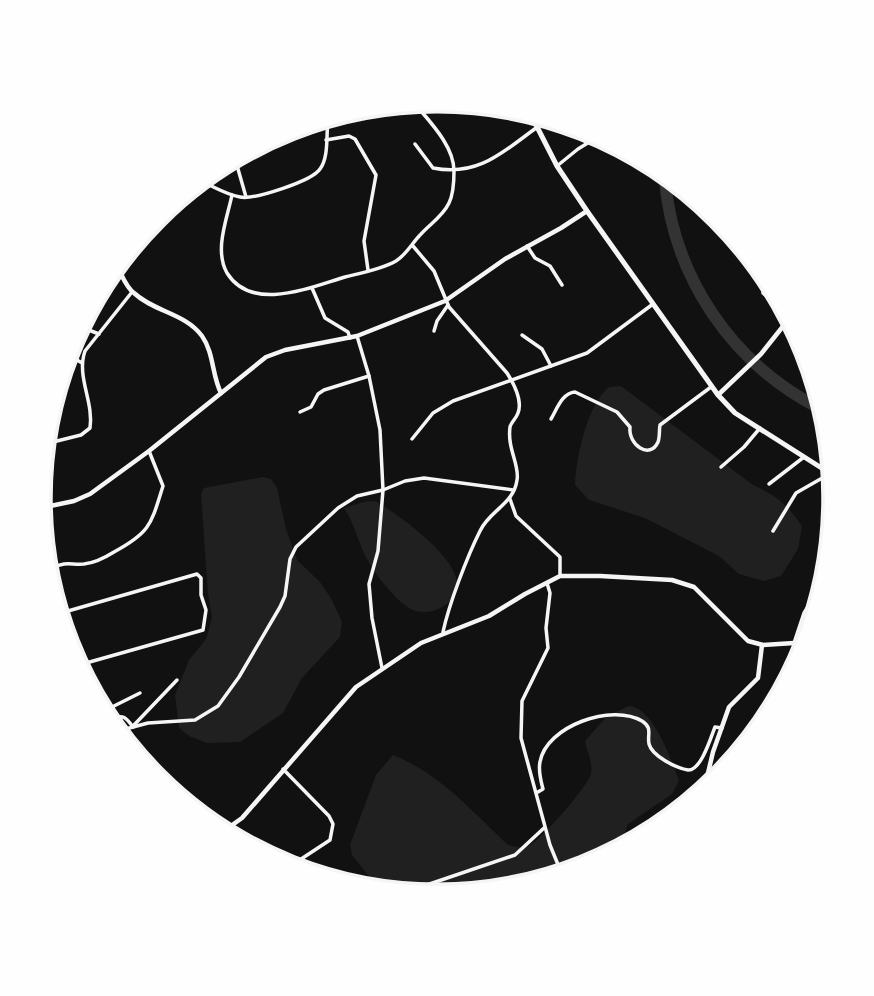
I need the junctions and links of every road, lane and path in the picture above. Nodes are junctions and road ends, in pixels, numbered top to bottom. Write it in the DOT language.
graph roads {
  1 [pos="422,113"];
  2 [pos="535,124"];
  3 [pos="327,128"];
  4 [pos="536,128"];
  5 [pos="326,140"];
  6 [pos="588,143"];
  7 [pos="415,144"];
  8 [pos="557,166"];
  9 [pos="238,167"];
  10 [pos="454,170"];
  11 [pos="211,186"];
  12 [pos="232,195"];
  13 [pos="247,198"];
  14 [pos="587,211"];
  15 [pos="413,246"];
  16 [pos="527,246"];
  17 [pos="368,271"];
  18 [pos="122,275"];
  19 [pos="562,285"];
  20 [pos="312,288"];
  21 [pos="132,292"];
  22 [pos="763,293"];
  23 [pos="766,296"];
  24 [pos="447,303"];
  25 [pos="653,304"];
  26 [pos="783,327"];
  27 [pos="89,330"];
  28 [pos="434,331"];
  29 [pos="99,334"];
  30 [pos="522,335"];
  31 [pos="357,337"];
  32 [pos="350,338"];
  33 [pos="76,360"];
  34 [pos="82,363"];
  35 [pos="551,366"];
  36 [pos="369,376"];
  37 [pos="511,380"];
  38 [pos="711,387"];
  39 [pos="221,393"];
  40 [pos="718,395"];
  41 [pos="300,412"];
  42 [pos="551,419"];
  43 [pos="760,428"];
  44 [pos="412,439"];
  45 [pos="55,442"];
  46 [pos="149,451"];
  47 [pos="804,457"];
  48 [pos="721,467"];
  49 [pos="822,468"];
  50 [pos="822,478"];
  51 [pos="769,484"];
  52 [pos="383,490"];
  53 [pos="513,490"];
  54 [pos="510,499"];
  55 [pos="51,506"];
  56 [pos="773,531"];
  57 [pos="57,566"];
  58 [pos="560,576"];
  59 [pos="547,583"];
  60 [pos="807,608"];
  61 [pos="68,611"];
  62 [pos="443,632"];
  63 [pos="794,643"];
  64 [pos="762,645"];
  65 [pos="88,663"];
  66 [pos="382,668"];
  67 [pos="177,680"];
  68 [pos="140,693"];
  69 [pos="112,707"];
  70 [pos="118,716"];
  71 [pos="133,727"];
  72 [pos="128,728"];
  73 [pos="722,728"];
  74 [pos="283,769"];
  75 [pos="709,772"];
  76 [pos="537,792"];
  77 [pos="232,825"];
  78 [pos="545,827"];
  79 [pos="301,859"];
  80 [pos="558,865"];
  81 [pos="430,884"];
  1 -- 10 [label="street"];
  2 -- 4 [label="main road"];
  3 -- 5 [label="street"];
  4 -- 8 [label="main road"];
  4 -- 10 [label="street"];
  5 -- 13 [label="street"];
  5 -- 17 [label="street"];
  6 -- 8 [label="street"];
  7 -- 10 [label="street"];
  8 -- 14 [label="main road"];
  9 -- 13 [label="street"];
  10 -- 15 [label="street"];
  11 -- 12 [label="street"];
  12 -- 13 [label="street"];
  12 -- 20 [label="street"];
  14 -- 16 [label="street"];
  14 -- 25 [label="main road"];
  15 -- 17 [label="street"];
  15 -- 24 [label="street"];
  16 -- 19 [label="street"];
  16 -- 24 [label="street"];
  17 -- 20 [label="street"];
  18 -- 21 [label="street"];
  20 -- 32 [label="street"];
  21 -- 29 [label="street"];
  21 -- 39 [label="street"];
  22 -- 23 [label="street"];
  24 -- 28 [label="street"];
  24 -- 31 [label="street"];
  24 -- 37 [label="street"];
  25 -- 35 [label="street"];
  25 -- 38 [label="main road"];
  26 -- 40 [label="street"];
  27 -- 29 [label="street"];
  29 -- 34 [label="street"];
  30 -- 35 [label="street"];
  31 -- 32 [label="street"];
  31 -- 36 [label="street"];
  32 -- 39 [label="street"];
  33 -- 34 [label="street"];
  34 -- 45 [label="street"];
  35 -- 37 [label="street"];
  36 -- 41 [label="street"];
  36 -- 52 [label="street"];
  37 -- 44 [label="street"];
  37 -- 53 [label="street"];
  38 -- 40 [label="main road"];
  38 -- 42 [label="street"];
  39 -- 46 [label="street"];
  40 -- 43 [label="main road"];
  43 -- 47 [label="main road"];
  43 -- 48 [label="street"];
  46 -- 55 [label="street"];
  46 -- 57 [label="street"];
  47 -- 49 [label="main road"];
  47 -- 51 [label="street"];
  50 -- 56 [label="street"];
  52 -- 53 [label="street"];
  52 -- 66 [label="street"];
  52 -- 71 [label="street"];
  53 -- 54 [label="street"];
  54 -- 58 [label="street"];
  54 -- 62 [label="street"];
  58 -- 59 [label="street"];
  58 -- 64 [label="street"];
  59 -- 62 [label="street"];
  59 -- 76 [label="street"];
  60 -- 63 [label="street"];
  61 -- 65 [label="street"];
  62 -- 66 [label="street"];
  63 -- 64 [label="street"];
  64 -- 73 [label="street"];
  66 -- 74 [label="street"];
  67 -- 71 [label="street"];
  68 -- 69 [label="street"];
  70 -- 71 [label="street"];
  71 -- 72 [label="street"];
  73 -- 75 [label="street"];
  73 -- 76 [label="street"];
  74 -- 77 [label="street"];
  74 -- 79 [label="street"];
  76 -- 78 [label="street"];
  78 -- 80 [label="street"];
  78 -- 81 [label="street"];
}
